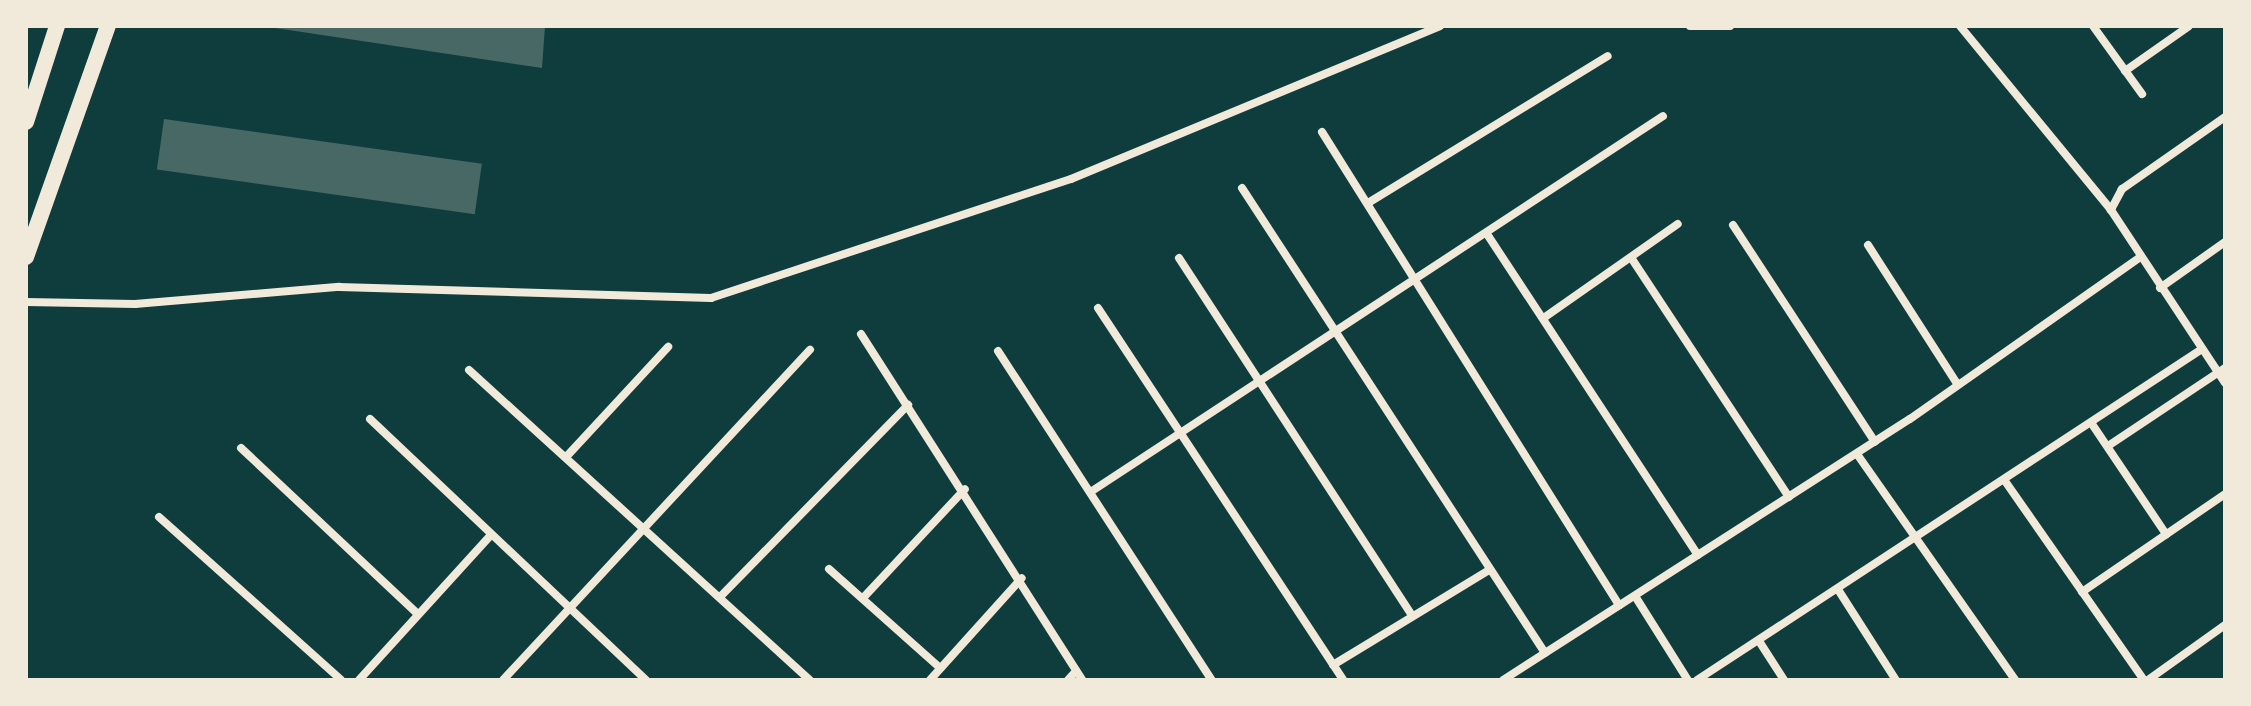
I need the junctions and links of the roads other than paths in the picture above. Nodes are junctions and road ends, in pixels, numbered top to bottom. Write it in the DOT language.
graph roads {
  1 [pos="57,26"];
  2 [pos="108,26"];
  3 [pos="1440,26"];
  4 [pos="1690,26"];
  5 [pos="1730,26"];
  6 [pos="1960,26"];
  7 [pos="2093,26"];
  8 [pos="2189,26"];
  9 [pos="1608,56"];
  10 [pos="2125,71"];
  11 [pos="2142,94"];
  12 [pos="1663,116"];
  13 [pos="2225,117"];
  14 [pos="26,122"];
  15 [pos="1322,132"];
  16 [pos="1242,188"];
  17 [pos="1368,203"];
  18 [pos="2111,210"];
  19 [pos="1678,224"];
  20 [pos="1733,225"];
  21 [pos="1487,234"];
  22 [pos="2225,242"];
  23 [pos="1868,245"];
  24 [pos="26,257"];
  25 [pos="1179,258"];
  26 [pos="1632,259"];
  27 [pos="2138,259"];
  28 [pos="1414,282"];
  29 [pos="2160,288"];
  30 [pos="26,302"];
  31 [pos="1098,308"];
  32 [pos="1545,317"];
  33 [pos="1337,332"];
  34 [pos="861,334"];
  35 [pos="668,347"];
  36 [pos="2202,349"];
  37 [pos="810,350"];
  38 [pos="998,351"];
  39 [pos="469,370"];
  40 [pos="2221,370"];
  41 [pos="1260,382"];
  42 [pos="2225,383"];
  43 [pos="1958,385"];
  44 [pos="908,405"];
  45 [pos="370,419"];
  46 [pos="2092,424"];
  47 [pos="1180,433"];
  48 [pos="1875,442"];
  49 [pos="2108,446"];
  50 [pos="241,448"];
  51 [pos="1857,454"];
  52 [pos="567,456"];
  53 [pos="2005,481"];
  54 [pos="965,489"];
  55 [pos="1092,491"];
  56 [pos="2225,494"];
  57 [pos="1789,497"];
  58 [pos="159,517"];
  59 [pos="644,529"];
  60 [pos="2166,534"];
  61 [pos="491,535"];
  62 [pos="1916,541"];
  63 [pos="1698,555"];
  64 [pos="829,569"];
  65 [pos="1489,570"];
  66 [pos="1022,578"];
  67 [pos="1839,591"];
  68 [pos="2082,592"];
  69 [pos="1635,596"];
  70 [pos="720,597"];
  71 [pos="863,598"];
  72 [pos="1619,605"];
  73 [pos="569,609"];
  74 [pos="417,613"];
  75 [pos="1412,615"];
  76 [pos="2225,625"];
  77 [pos="1759,641"];
  78 [pos="1545,653"];
  79 [pos="1333,665"];
  80 [pos="940,668"];
  81 [pos="1076,671"];
  82 [pos="341,680"];
  83 [pos="359,680"];
  84 [pos="503,680"];
  85 [pos="646,680"];
  86 [pos="810,680"];
  87 [pos="930,680"];
  88 [pos="1068,680"];
  89 [pos="1082,680"];
  90 [pos="1212,680"];
  91 [pos="1343,680"];
  92 [pos="1503,680"];
  93 [pos="1688,680"];
  94 [pos="1697,680"];
  95 [pos="1784,680"];
  96 [pos="1896,680"];
  97 [pos="2015,680"];
  98 [pos="2146,680"];
  1 -- 14 [label="main road"];
  2 -- 24 [label="main road"];
  3 -- 30 [label="street"];
  4 -- 5 [label="street"];
  6 -- 18 [label="street"];
  7 -- 10 [label="street"];
  8 -- 10 [label="street"];
  9 -- 17 [label="street"];
  10 -- 11 [label="street"];
  12 -- 21 [label="street"];
  13 -- 18 [label="street"];
  15 -- 17 [label="street"];
  16 -- 33 [label="street"];
  17 -- 28 [label="street"];
  18 -- 27 [label="street"];
  19 -- 26 [label="street"];
  20 -- 48 [label="street"];
  21 -- 28 [label="street"];
  21 -- 32 [label="street"];
  22 -- 29 [label="street"];
  23 -- 43 [label="street"];
  25 -- 41 [label="street"];
  26 -- 32 [label="street"];
  26 -- 57 [label="street"];
  27 -- 29 [label="street"];
  27 -- 43 [label="street"];
  28 -- 33 [label="street"];
  28 -- 72 [label="street"];
  29 -- 36 [label="street"];
  31 -- 47 [label="street"];
  32 -- 63 [label="street"];
  33 -- 41 [label="street"];
  33 -- 65 [label="street"];
  34 -- 44 [label="street"];
  35 -- 52 [label="street"];
  36 -- 40 [label="street"];
  36 -- 46 [label="street"];
  37 -- 59 [label="street"];
  38 -- 55 [label="street"];
  39 -- 52 [label="street"];
  40 -- 42 [label="street"];
  40 -- 49 [label="street"];
  41 -- 47 [label="street"];
  41 -- 75 [label="street"];
  43 -- 48 [label="street"];
  44 -- 54 [label="street"];
  44 -- 70 [label="street"];
  45 -- 61 [label="street"];
  46 -- 49 [label="street"];
  46 -- 53 [label="street"];
  47 -- 55 [label="street"];
  47 -- 79 [label="street"];
  48 -- 51 [label="street"];
  49 -- 60 [label="street"];
  50 -- 74 [label="street"];
  51 -- 57 [label="street"];
  51 -- 62 [label="street"];
  52 -- 59 [label="street"];
  53 -- 62 [label="street"];
  53 -- 68 [label="street"];
  54 -- 66 [label="street"];
  54 -- 71 [label="street"];
  55 -- 90 [label="street"];
  56 -- 60 [label="street"];
  57 -- 63 [label="street"];
  58 -- 82 [label="street"];
  59 -- 70 [label="street"];
  59 -- 73 [label="street"];
  60 -- 68 [label="street"];
  61 -- 73 [label="street"];
  61 -- 74 [label="street"];
  62 -- 67 [label="street"];
  62 -- 97 [label="street"];
  63 -- 69 [label="street"];
  64 -- 71 [label="street"];
  65 -- 75 [label="street"];
  65 -- 78 [label="street"];
  66 -- 80 [label="street"];
  66 -- 81 [label="street"];
  67 -- 77 [label="street"];
  67 -- 96 [label="street"];
  68 -- 98 [label="street"];
  69 -- 72 [label="street"];
  69 -- 93 [label="street"];
  70 -- 86 [label="street"];
  71 -- 80 [label="street"];
  72 -- 78 [label="street"];
  73 -- 84 [label="street"];
  73 -- 85 [label="street"];
  74 -- 83 [label="street"];
  75 -- 79 [label="street"];
  76 -- 98 [label="street"];
  77 -- 94 [label="street"];
  77 -- 95 [label="street"];
  78 -- 92 [label="street"];
  79 -- 91 [label="street"];
  80 -- 87 [label="street"];
  81 -- 88 [label="street"];
  81 -- 89 [label="street"];
}
